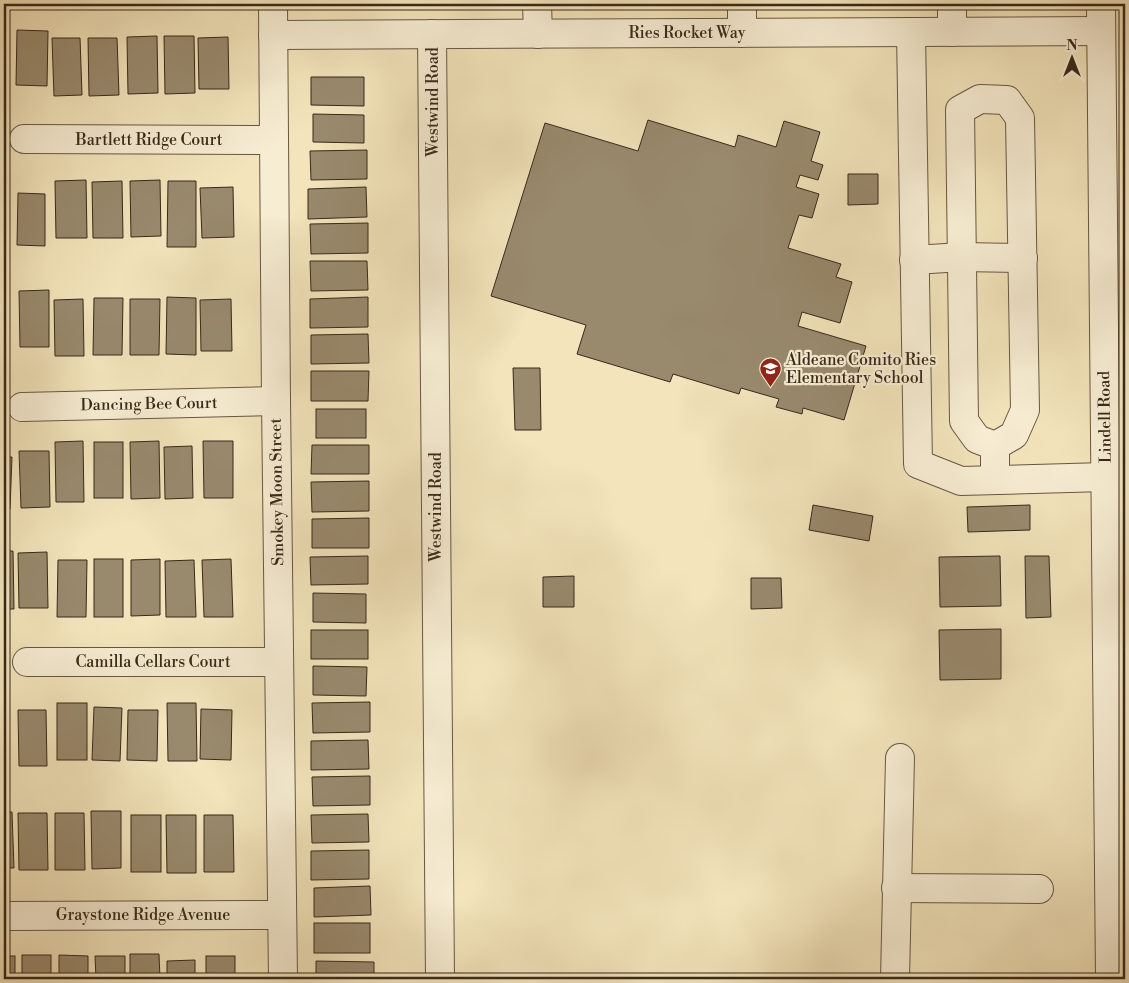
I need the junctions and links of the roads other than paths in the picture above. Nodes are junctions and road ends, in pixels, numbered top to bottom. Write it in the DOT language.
graph roads {
  1 [pos="274,4"];
  2 [pos="537,4"];
  3 [pos="742,4"];
  4 [pos="952,4"];
  5 [pos="1101,4"];
  6 [pos="1101,31"];
  7 [pos="911,32"];
  8 [pos="952,32"];
  9 [pos="742,33"];
  10 [pos="432,34"];
  11 [pos="538,34"];
  12 [pos="273,35"];
  13 [pos="24,139"];
  14 [pos="274,140"];
  15 [pos="962,256"];
  16 [pos="1023,258"];
  17 [pos="914,260"];
  18 [pos="276,402"];
  19 [pos="22,407"];
  20 [pos="994,446"];
  21 [pos="1105,477"];
  22 [pos="994,480"];
  23 [pos="27,662"];
  24 [pos="280,662"];
  25 [pos="900,758"];
  26 [pos="896,888"];
  27 [pos="1039,889"];
  28 [pos="282,915"];
  29 [pos="4,916"];
  30 [pos="283,979"];
  31 [pos="440,979"];
  32 [pos="895,979"];
  33 [pos="1110,979"];
  1 -- 12 [label="street, Smokey Moon Street"];
  2 -- 11 [label="street"];
  3 -- 9 [label="street"];
  4 -- 8 [label="street"];
  5 -- 6 [label="street, Lindell Road"];
  6 -- 8 [label="street, Ries Rocket Way"];
  6 -- 21 [label="street, Lindell Road"];
  7 -- 8 [label="street, Ries Rocket Way"];
  7 -- 9 [label="street, Ries Rocket Way"];
  7 -- 17 [label="street"];
  9 -- 11 [label="street, Ries Rocket Way"];
  10 -- 11 [label="street, Ries Rocket Way"];
  10 -- 12 [label="street, Ries Rocket Way"];
  10 -- 31 [label="street, Westwind Road"];
  12 -- 14 [label="street, Smokey Moon Street"];
  13 -- 14 [label="street, Bartlett Ridge Court"];
  14 -- 18 [label="street, Smokey Moon Street"];
  15 -- 16 [label="street"];
  15 -- 16 [label="street"];
  15 -- 17 [label="street"];
  15 -- 20 [label="street"];
  16 -- 20 [label="street"];
  17 -- 22 [label="street"];
  18 -- 19 [label="street, Dancing Bee Court"];
  18 -- 24 [label="street, Smokey Moon Street"];
  20 -- 22 [label="street"];
  21 -- 22 [label="street"];
  21 -- 33 [label="street, Lindell Road"];
  23 -- 24 [label="street, Camilla Cellars Court"];
  24 -- 28 [label="street, Smokey Moon Street"];
  25 -- 26 [label="street"];
  26 -- 27 [label="street"];
  26 -- 32 [label="street"];
  28 -- 29 [label="street, Graystone Ridge Avenue"];
  28 -- 30 [label="street, Smokey Moon Street"];
}
